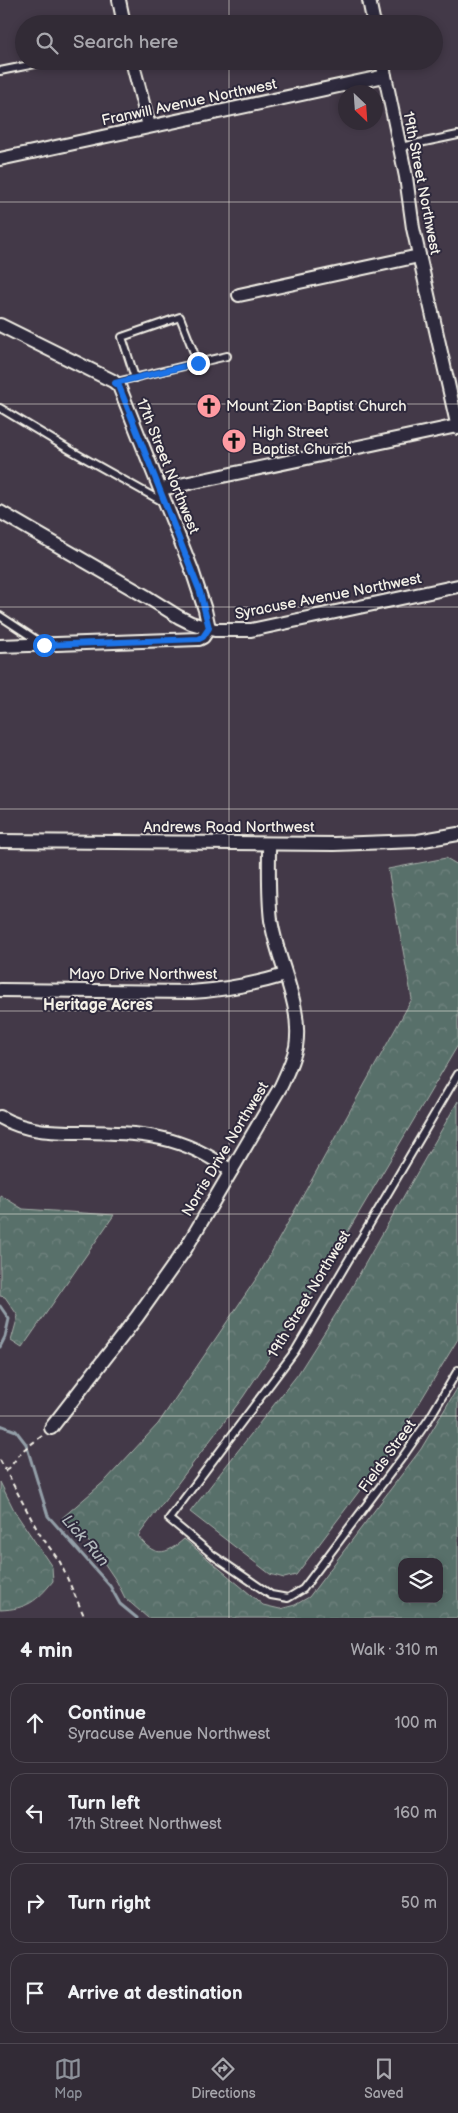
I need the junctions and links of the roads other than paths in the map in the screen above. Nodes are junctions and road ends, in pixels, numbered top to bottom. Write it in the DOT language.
graph roads {
  1 [pos="119,0"];
  2 [pos="369,0"];
  3 [pos="122,15"];
  4 [pos="372,15"];
  5 [pos="15,68"];
  6 [pos="134,70"];
  7 [pos="384,70"];
  8 [pos="0,71"];
  9 [pos="385,76"];
  10 [pos="148,126"];
  11 [pos="458,135"];
  12 [pos="400,147"];
  13 [pos="0,159"];
  14 [pos="419,256"];
  15 [pos="239,295"];
  16 [pos="0,325"];
  17 [pos="227,356"];
  18 [pos="198,363"];
  19 [pos="135,378"];
  20 [pos="115,383"];
  21 [pos="0,408"];
  22 [pos="458,426"];
  23 [pos="161,489"];
  24 [pos="166,503"];
  25 [pos="0,512"];
  26 [pos="458,586"];
  27 [pos="0,616"];
  28 [pos="209,628"];
  29 [pos="44,645"];
  30 [pos="0,646"];
  31 [pos="458,834"];
  32 [pos="0,841"];
  33 [pos="269,844"];
  34 [pos="285,975"];
  35 [pos="0,990"];
  36 [pos="458,1074"];
  37 [pos="0,1117"];
  38 [pos="232,1171"];
  39 [pos="458,1370"];
  40 [pos="51,1428"];
  41 [pos="170,1519"];
  1 -- 3 [label="street"];
  2 -- 4 [label="street"];
  5 -- 8 [label="lane"];
  6 -- 10 [label="street"];
  7 -- 9 [label="street, 19th Street Northwest"];
  9 -- 10 [label="street, Franwill Avenue Northwest"];
  9 -- 12 [label="street, 19th Street Northwest"];
  10 -- 13 [label="street, Franwill Avenue Northwest"];
  11 -- 12 [label="lane"];
  12 -- 14 [label="street, 19th Street Northwest"];
  14 -- 15 [label="street"];
  14 -- 22 [label="street, 19th Street Northwest"];
  16 -- 20 [label="street"];
  17 -- 18 [label="lane"];
  18 -- 19 [label="lane"];
  18 -- 19 [label="lane"];
  19 -- 20 [label="lane"];
  20 -- 23 [label="street, 17th Street Northwest"];
  21 -- 24 [label="lane"];
  22 -- 23 [label="street"];
  23 -- 24 [label="street, 17th Street Northwest"];
  24 -- 28 [label="street, 17th Street Northwest"];
  25 -- 28 [label="street, Syracuse Avenue Northwest"];
  26 -- 28 [label="street, Syracuse Avenue Northwest"];
  27 -- 29 [label="lane"];
  28 -- 29 [label="street"];
  29 -- 30 [label="street"];
  31 -- 33 [label="street, Andrews Road Northwest"];
  32 -- 33 [label="street, Andrews Road Northwest"];
  33 -- 34 [label="street, Norris Drive Northwest"];
  34 -- 35 [label="street, Mayo Drive Northwest"];
  34 -- 38 [label="street, Norris Drive Northwest"];
  36 -- 41 [label="lane, 19th Street Northwest"];
  37 -- 38 [label="street"];
  38 -- 40 [label="street, Norris Drive Northwest"];
  39 -- 41 [label="lane, Fields Street"];
}
